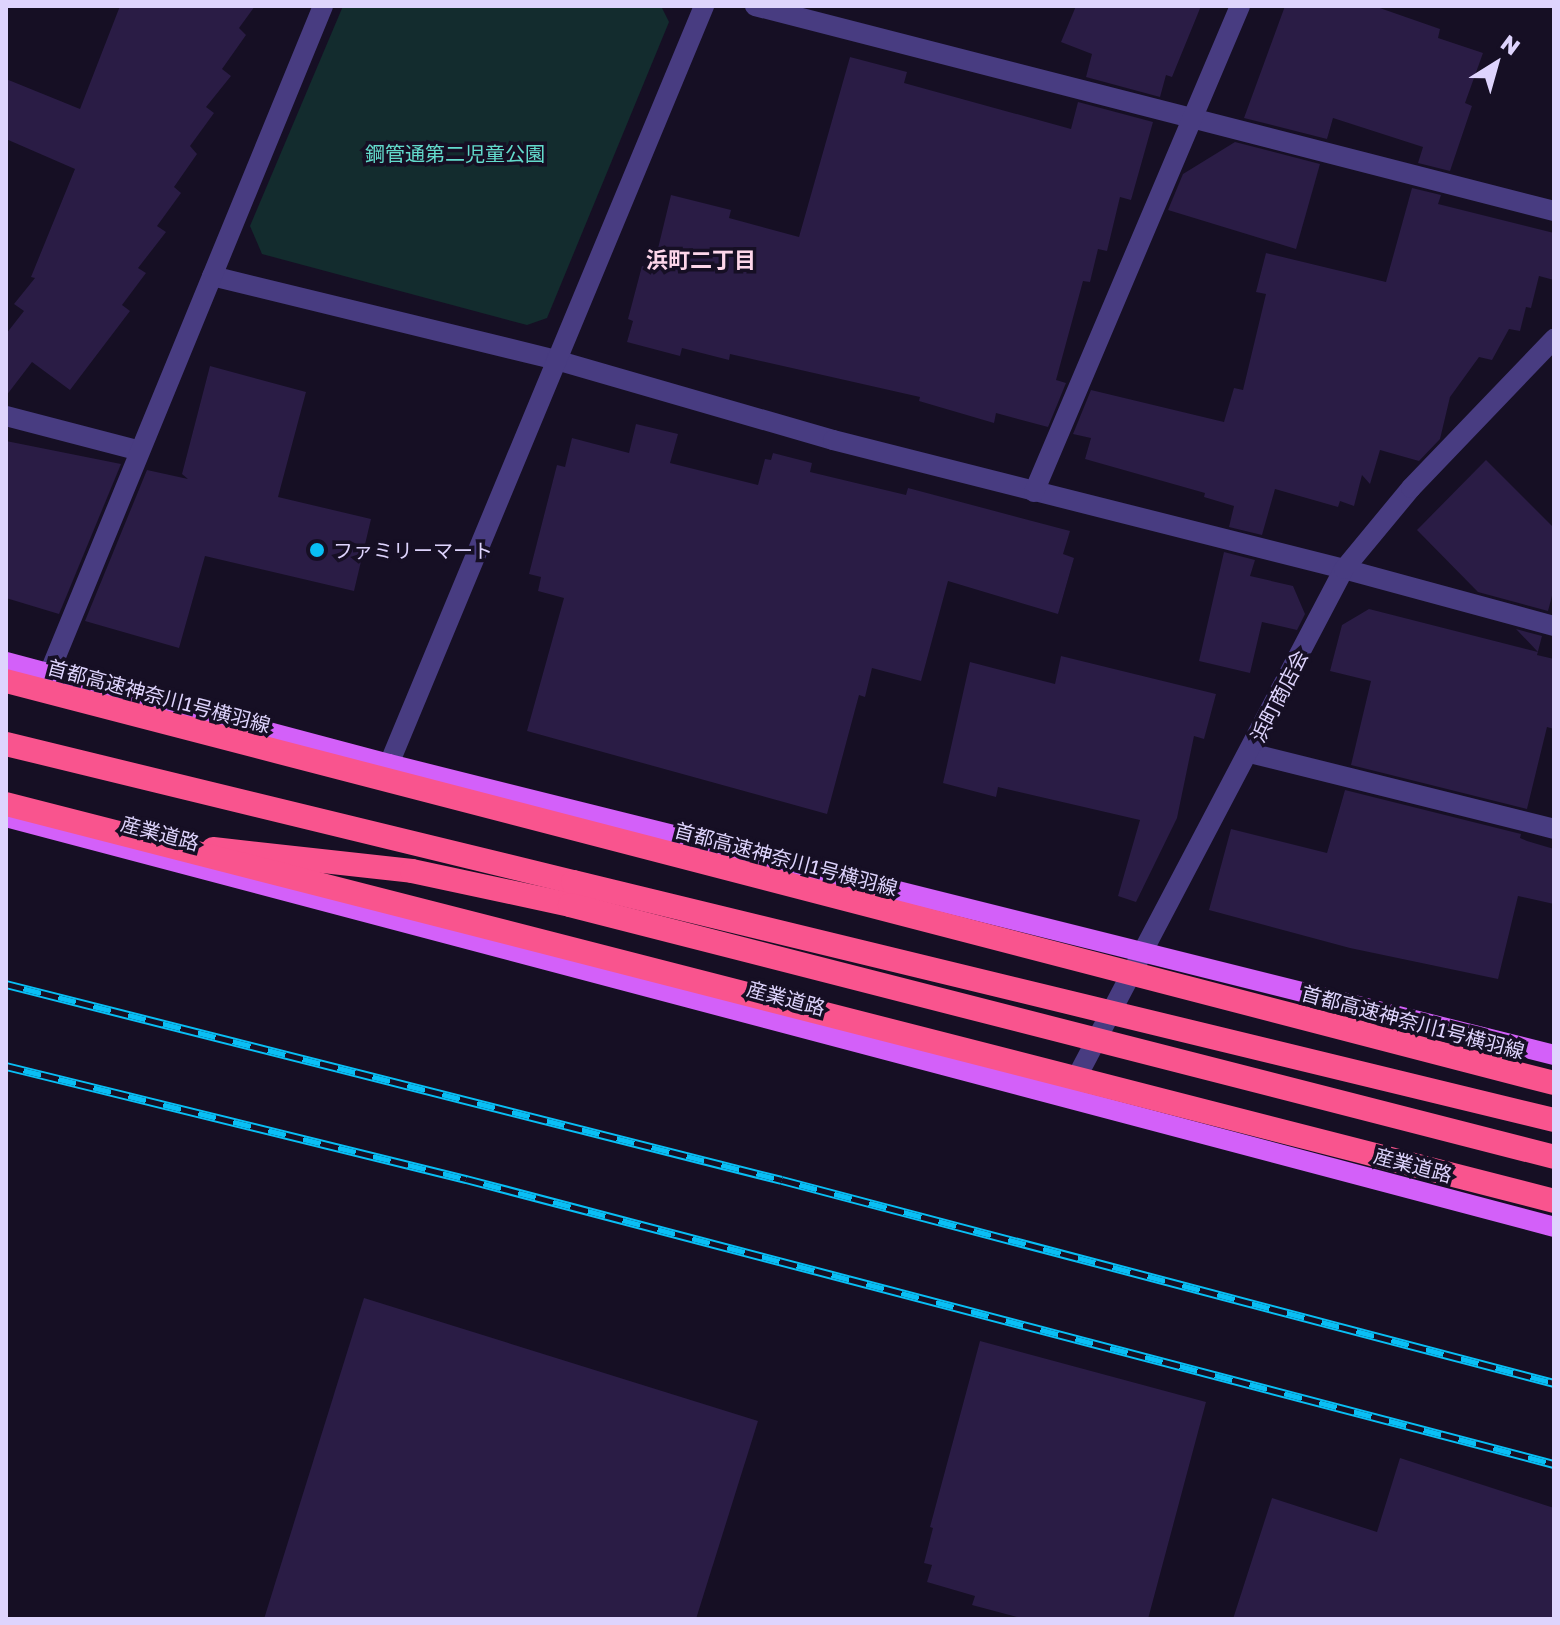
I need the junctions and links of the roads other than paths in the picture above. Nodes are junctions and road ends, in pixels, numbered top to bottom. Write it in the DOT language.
graph roads {
  1 [pos="323,6"];
  2 [pos="704,6"];
  3 [pos="755,6"];
  4 [pos="1240,6"];
  5 [pos="1192,117"];
  6 [pos="1554,211"];
  7 [pos="212,276"];
  8 [pos="1554,339"];
  9 [pos="556,360"];
  10 [pos="6,416"];
  11 [pos="140,451"];
  12 [pos="1034,492"];
  13 [pos="1344,569"];
  14 [pos="1554,626"];
  15 [pos="6,662"];
  16 [pos="50,671"];
  17 [pos="6,681"];
  18 [pos="6,744"];
  19 [pos="1250,753"];
  20 [pos="389,764"];
  21 [pos="6,804"];
  22 [pos="6,817"];
  23 [pos="1554,829"];
  24 [pos="65,832"];
  25 [pos="572,894"];
  26 [pos="1140,951"];
  27 [pos="1554,1055"];
  28 [pos="1554,1083"];
  29 [pos="1067,1097"];
  30 [pos="1554,1120"];
  31 [pos="1554,1157"];
  32 [pos="1554,1201"];
  33 [pos="1554,1227"];
  1 -- 7 [label="street"];
  2 -- 9 [label="street"];
  3 -- 5 [label="street"];
  4 -- 5 [label="street"];
  5 -- 6 [label="street"];
  5 -- 12 [label="street"];
  7 -- 9 [label="street"];
  7 -- 11 [label="street"];
  8 -- 13 [label="street, 浜町商店会"];
  9 -- 12 [label="street"];
  9 -- 20 [label="street"];
  10 -- 11 [label="street"];
  11 -- 16 [label="street"];
  12 -- 13 [label="street"];
  13 -- 14 [label="street"];
  13 -- 19 [label="street, 浜町商店会"];
  15 -- 16 [label="main road"];
  16 -- 20 [label="main road"];
  17 -- 28 [label="highway, 首都高速神奈川1号横羽線, bridge"];
  18 -- 25 [label="highway"];
  19 -- 23 [label="street"];
  19 -- 26 [label="street, 浜町商店会"];
  20 -- 26 [label="main road"];
  21 -- 32 [label="highway, bridge"];
  22 -- 24 [label="main road, 産業道路"];
  24 -- 25 [label="highway"];
  24 -- 29 [label="main road, 産業道路"];
  25 -- 30 [label="highway, bridge"];
  25 -- 31 [label="highway, bridge"];
  26 -- 27 [label="main road"];
  26 -- 29 [label="street, 浜町商店会"];
  29 -- 33 [label="main road, 産業道路"];
}
